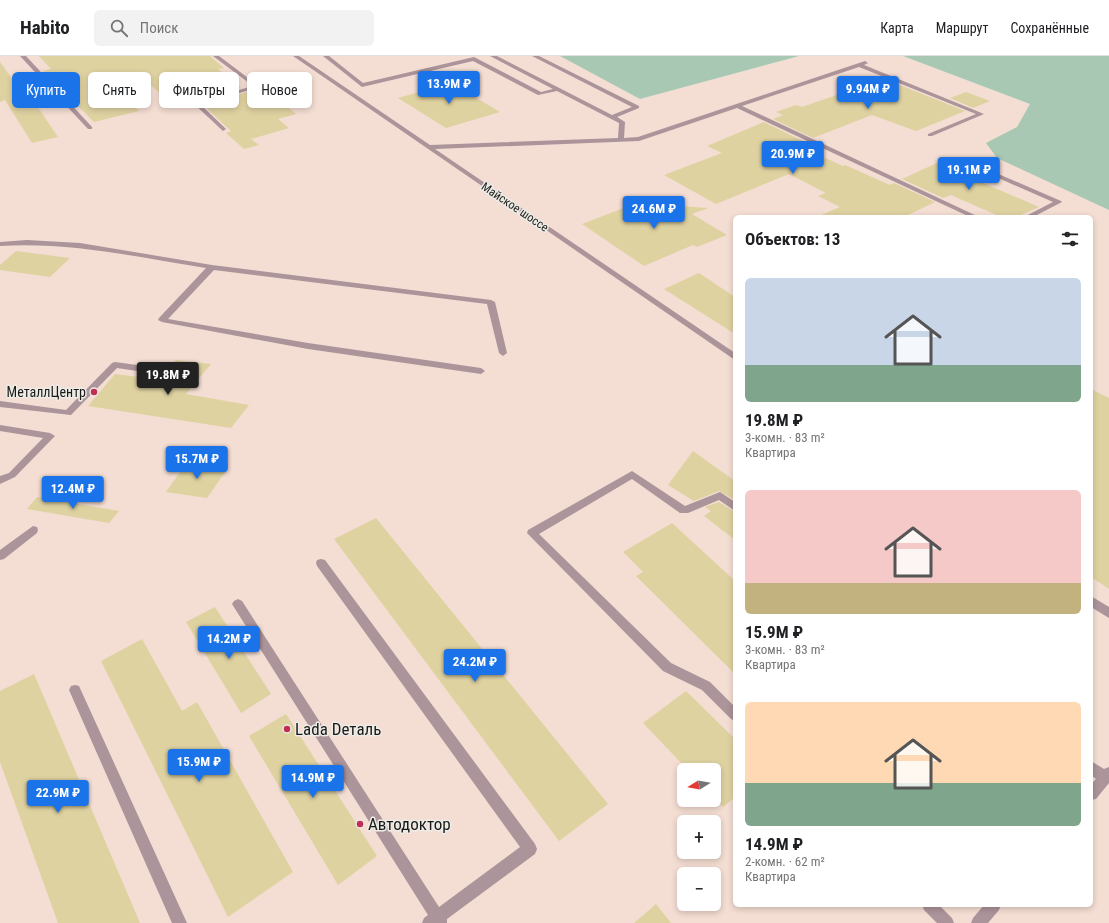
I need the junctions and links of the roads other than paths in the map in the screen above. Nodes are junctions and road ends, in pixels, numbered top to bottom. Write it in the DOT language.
graph roads {
  1 [pos="23,56"];
  2 [pos="216,56"];
  3 [pos="296,56"];
  4 [pos="326,56"];
  5 [pos="494,56"];
  6 [pos="535,56"];
  7 [pos="558,89"];
  8 [pos="737,106"];
  9 [pos="612,117"];
  10 [pos="90,128"];
  11 [pos="223,129"];
  12 [pos="930,135"];
  13 [pos="621,140"];
  14 [pos="429,147"];
  15 [pos="973,165"];
  16 [pos="972,215"];
  17 [pos="1031,215"];
  18 [pos="0,244"];
  19 [pos="212,267"];
  20 [pos="504,353"];
  21 [pos="733,356"];
  22 [pos="137,368"];
  23 [pos="481,371"];
  24 [pos="0,404"];
  25 [pos="0,428"];
  26 [pos="0,480"];
  27 [pos="733,506"];
  28 [pos="33,530"];
  29 [pos="0,556"];
  30 [pos="321,563"];
  31 [pos="1093,602"];
  32 [pos="238,604"];
  33 [pos="1109,613"];
  34 [pos="75,690"];
  35 [pos="733,713"];
  36 [pos="1093,769"];
  37 [pos="1107,776"];
  38 [pos="1093,792"];
  39 [pos="931,907"];
  40 [pos="992,907"];
  41 [pos="436,921"];
  42 [pos="180,923"];
  43 [pos="947,923"];
  44 [pos="978,923"];
  1 -- 10 [label="street"];
  2 -- 11 [label="street"];
  3 -- 14 [label="street, Майское шоссе"];
  4 -- 7 [label="street"];
  5 -- 7 [label="street"];
  6 -- 9 [label="street"];
  7 -- 9 [label="street"];
  8 -- 12 [label="street"];
  8 -- 13 [label="street"];
  8 -- 16 [label="street"];
  9 -- 13 [label="street"];
  13 -- 14 [label="street"];
  14 -- 21 [label="street, Майское шоссе"];
  15 -- 17 [label="street"];
  18 -- 19 [label="street"];
  19 -- 20 [label="street"];
  19 -- 23 [label="street"];
  22 -- 24 [label="street"];
  25 -- 26 [label="street"];
  27 -- 35 [label="street"];
  28 -- 29 [label="street"];
  30 -- 41 [label="street"];
  31 -- 33 [label="street"];
  32 -- 41 [label="street"];
  34 -- 42 [label="street"];
  36 -- 37 [label="street"];
  37 -- 38 [label="street"];
  39 -- 43 [label="street"];
  40 -- 44 [label="street"];
}
